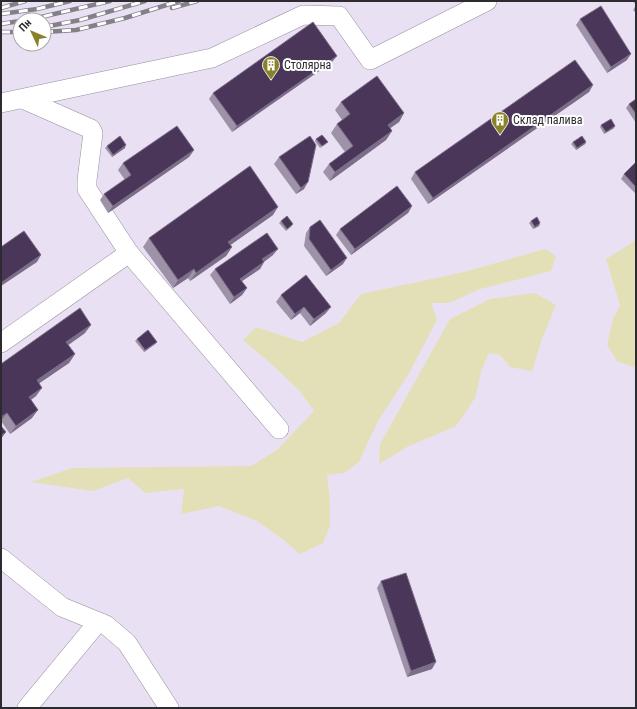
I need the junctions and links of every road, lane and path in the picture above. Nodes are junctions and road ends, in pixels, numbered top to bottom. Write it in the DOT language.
graph roads {
  1 [pos="487,1"];
  2 [pos="23,99"];
  3 [pos="1,103"];
  4 [pos="129,253"];
  5 [pos="1,343"];
  6 [pos="279,429"];
  7 [pos="1,558"];
  8 [pos="98,622"];
  9 [pos="27,708"];
  10 [pos="169,708"];
  1 -- 2 [label="lane"];
  2 -- 3 [label="lane"];
  2 -- 4 [label="lane"];
  4 -- 5 [label="lane"];
  4 -- 6 [label="lane"];
  7 -- 8 [label="lane"];
  8 -- 9 [label="lane"];
  8 -- 10 [label="lane"];
}
